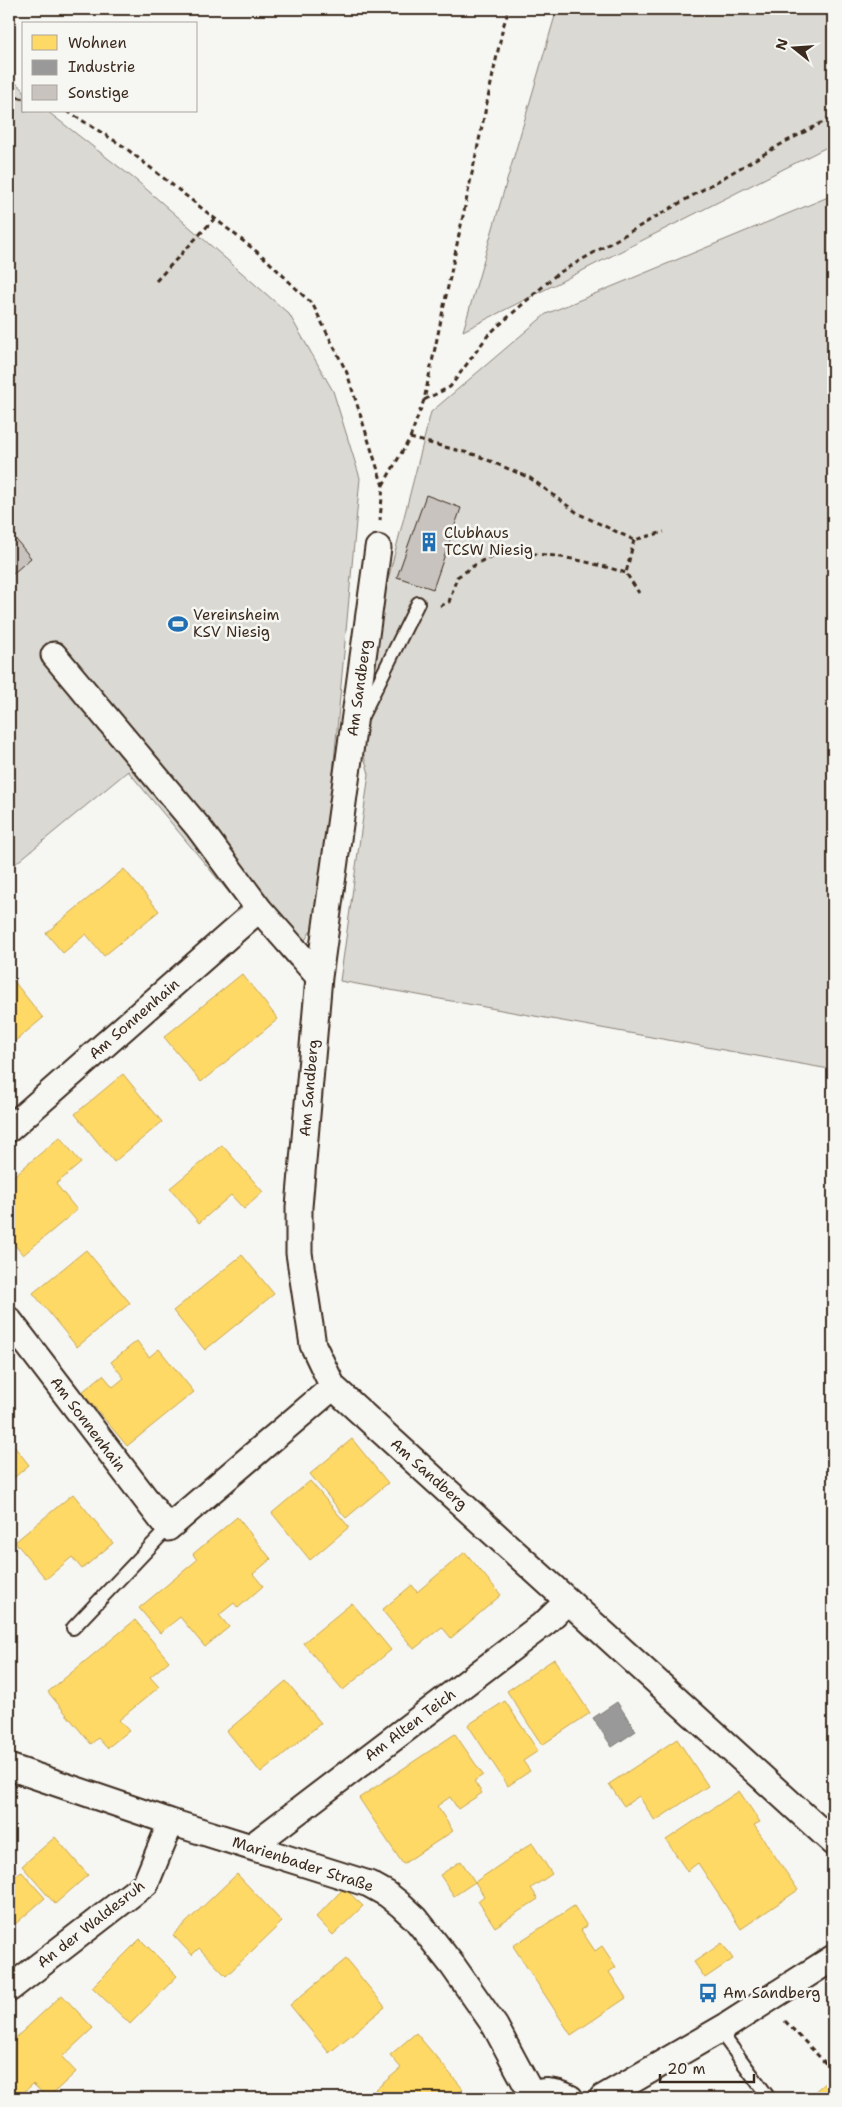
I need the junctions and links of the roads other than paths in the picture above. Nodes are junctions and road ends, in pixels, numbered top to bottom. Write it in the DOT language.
graph roads {
  1 [pos="378,548"];
  2 [pos="418,603"];
  3 [pos="54,655"];
  4 [pos="352,739"];
  5 [pos="259,909"];
  6 [pos="319,977"];
  7 [pos="9,1129"];
  8 [pos="9,1320"];
  9 [pos="333,1387"];
  10 [pos="168,1528"];
  11 [pos="568,1601"];
  12 [pos="73,1628"];
  13 [pos="9,1767"];
  14 [pos="171,1822"];
  15 [pos="833,1842"];
  16 [pos="251,1846"];
  17 [pos="833,1958"];
  18 [pos="9,1989"];
  19 [pos="719,2030"];
  20 [pos="530,2097"];
  21 [pos="570,2098"];
  22 [pos="602,2098"];
  23 [pos="769,2098"];
  1 -- 4 [label="street, Am Sandberg"];
  2 -- 4 [label="lane"];
  3 -- 5 [label="street"];
  4 -- 6 [label="street, Am Sandberg"];
  5 -- 6 [label="street"];
  5 -- 7 [label="street, Am Sonnenhain"];
  6 -- 9 [label="street, Am Sandberg"];
  8 -- 10 [label="street, Am Sonnenhain"];
  9 -- 10 [label="street"];
  9 -- 11 [label="street, Am Sandberg"];
  10 -- 12 [label="lane"];
  11 -- 15 [label="street, Am Sandberg"];
  11 -- 16 [label="street, Am Alten Teich"];
  13 -- 14 [label="street, Marienbader Straße"];
  14 -- 16 [label="street, Marienbader Straße"];
  14 -- 18 [label="street, An der Waldesruh"];
  16 -- 20 [label="street, Marienbader Straße"];
  17 -- 19 [label="street"];
  19 -- 22 [label="street"];
  19 -- 23 [label="lane"];
  20 -- 21 [label="street"];
}
